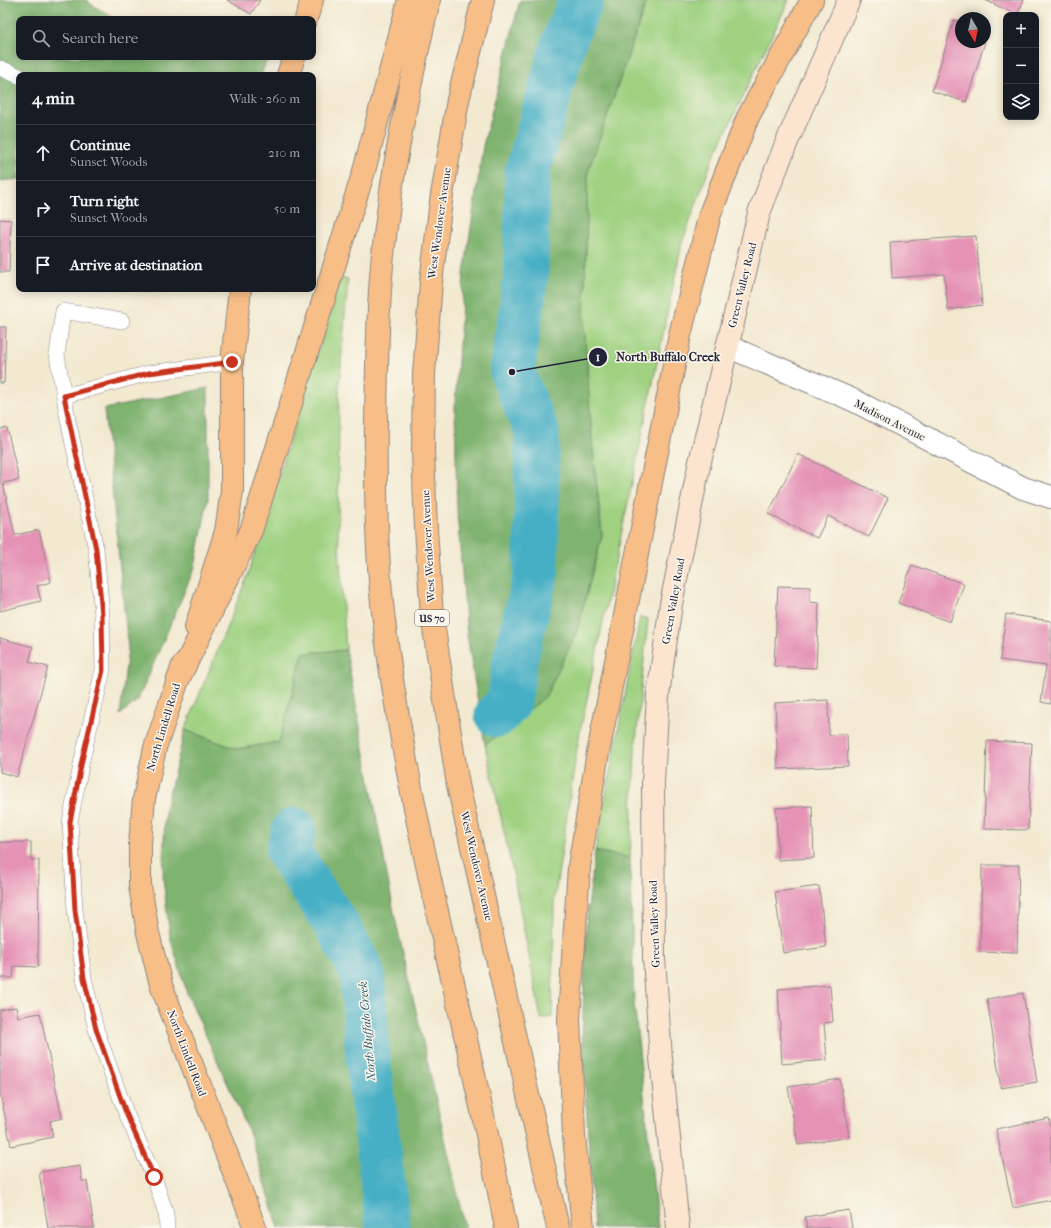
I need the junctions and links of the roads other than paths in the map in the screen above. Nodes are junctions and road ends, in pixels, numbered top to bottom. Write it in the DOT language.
graph roads {
  1 [pos="312,0"];
  2 [pos="409,0"];
  3 [pos="429,0"];
  4 [pos="483,0"];
  5 [pos="812,0"];
  6 [pos="849,0"];
  7 [pos="307,16"];
  8 [pos="293,60"];
  9 [pos="0,68"];
  10 [pos="289,72"];
  11 [pos="16,75"];
  12 [pos="240,292"];
  13 [pos="122,321"];
  14 [pos="727,346"];
  15 [pos="232,362"];
  16 [pos="64,396"];
  17 [pos="1051,498"];
  18 [pos="177,682"];
  19 [pos="241,1191"];
  20 [pos="167,1228"];
  21 [pos="246,1228"];
  22 [pos="255,1228"];
  23 [pos="506,1228"];
  24 [pos="558,1228"];
  25 [pos="583,1228"];
  26 [pos="678,1228"];
  1 -- 7 [label="main road"];
  2 -- 18 [label="main road"];
  3 -- 23 [label="main road"];
  4 -- 24 [label="main road, West Wendover Avenue / US 70"];
  5 -- 25 [label="main road"];
  6 -- 14 [label="main road, Green Valley Road"];
  8 -- 10 [label="main road"];
  9 -- 11 [label="lane"];
  12 -- 15 [label="main road, North Lindell Road"];
  13 -- 16 [label="lane"];
  14 -- 17 [label="street, Madison Avenue"];
  14 -- 26 [label="main road, Green Valley Road"];
  15 -- 16 [label="lane"];
  15 -- 18 [label="main road, North Lindell Road"];
  16 -- 20 [label="lane"];
  18 -- 19 [label="main road, North Lindell Road"];
  19 -- 21 [label="main road, North Lindell Road"];
  19 -- 22 [label="main road"];
}
